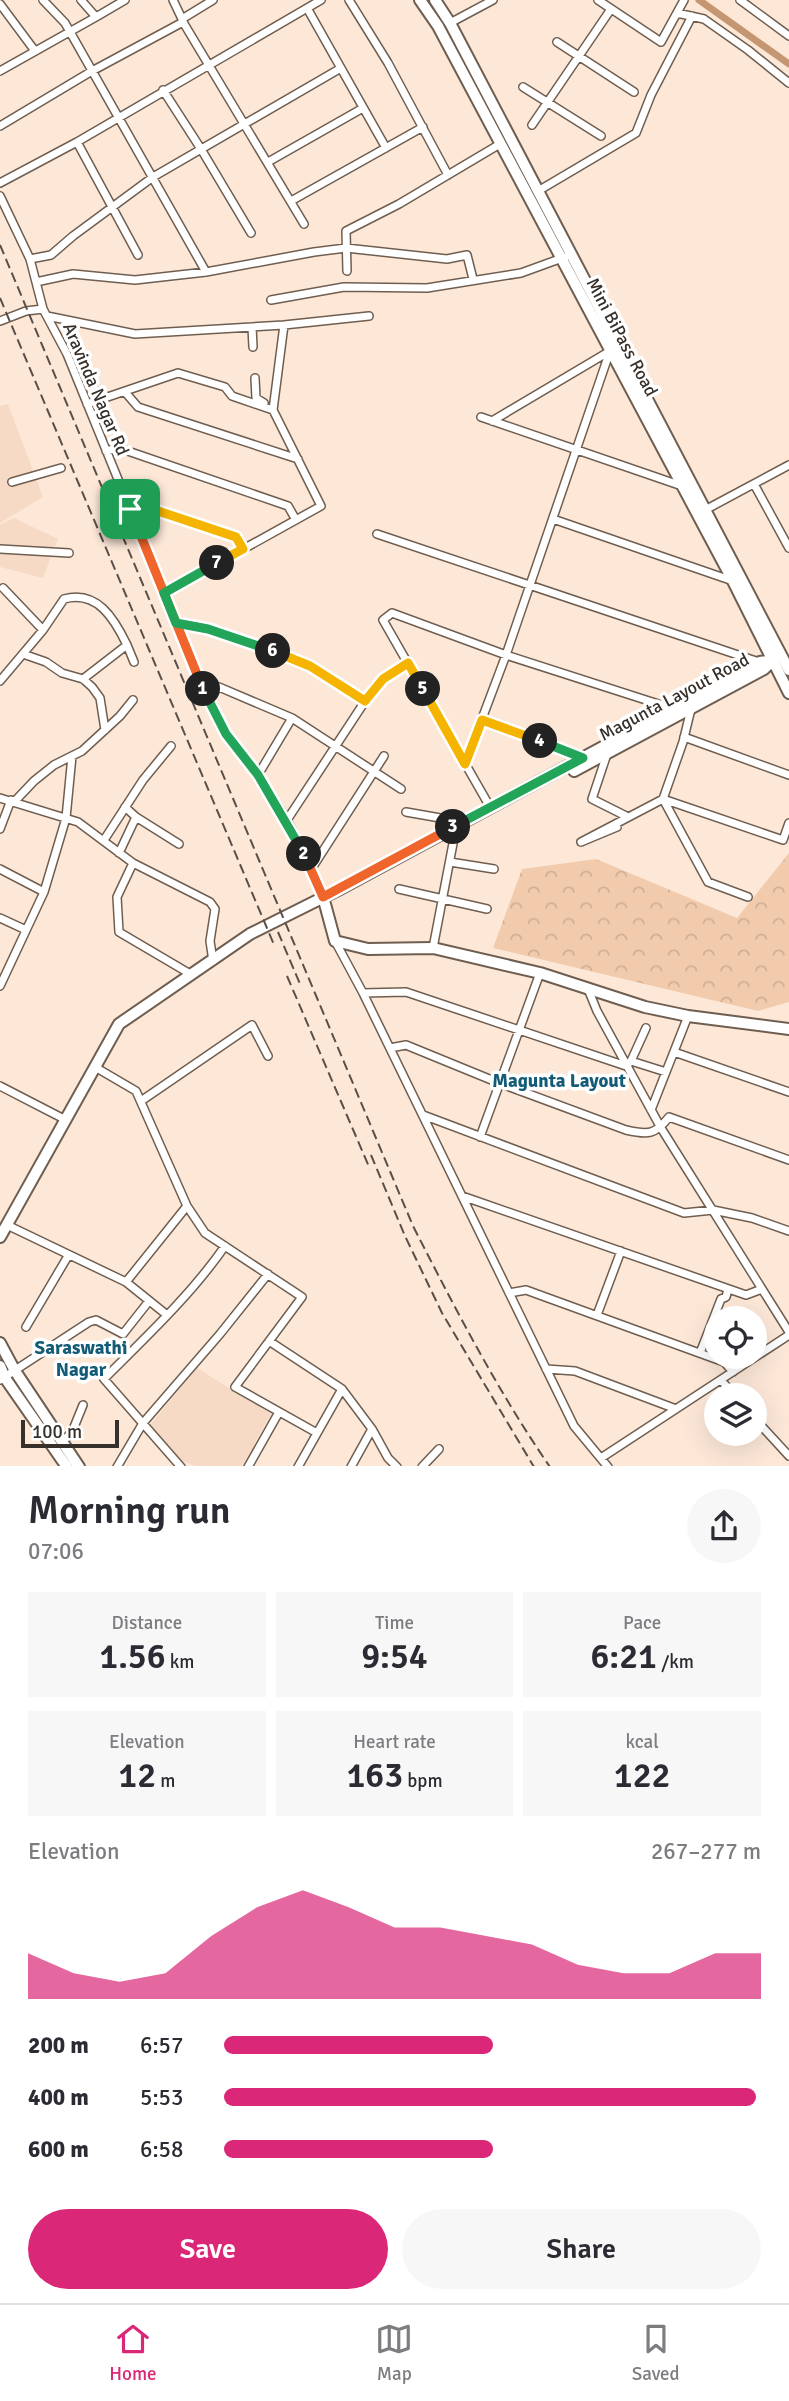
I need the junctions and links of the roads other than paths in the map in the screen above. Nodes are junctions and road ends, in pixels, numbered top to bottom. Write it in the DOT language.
graph roads {
  1 [pos="43,0"];
  2 [pos="81,0"];
  3 [pos="173,0"];
  4 [pos="213,0"];
  5 [pos="321,0"];
  6 [pos="349,0"];
  7 [pos="420,0"];
  8 [pos="435,0"];
  9 [pos="598,0"];
  10 [pos="740,0"];
  11 [pos="120,1"];
  12 [pos="488,1"];
  13 [pos="681,1"];
  14 [pos="0,4"];
  15 [pos="307,8"];
  16 [pos="611,9"];
  17 [pos="677,13"];
  18 [pos="692,16"];
  19 [pos="96,17"];
  20 [pos="183,21"];
  21 [pos="450,23"];
  22 [pos="69,33"];
  23 [pos="789,36"];
  24 [pos="557,42"];
  25 [pos="35,51"];
  26 [pos="579,57"];
  27 [pos="210,64"];
  28 [pos="341,68"];
  29 [pos="0,71"];
  30 [pos="92,71"];
  31 [pos="789,83"];
  32 [pos="523,87"];
  33 [pos="163,90"];
  34 [pos="634,92"];
  35 [pos="548,102"];
  36 [pos="363,108"];
  37 [pos="118,116"];
  38 [pos="245,123"];
  39 [pos="532,125"];
  40 [pos="0,126"];
  41 [pos="423,127"];
  42 [pos="601,136"];
  43 [pos="77,142"];
  44 [pos="500,144"];
  45 [pos="386,148"];
  46 [pos="201,149"];
  47 [pos="268,162"];
  48 [pos="449,175"];
  49 [pos="153,177"];
  50 [pos="0,183"];
  51 [pos="538,191"];
  52 [pos="0,196"];
  53 [pos="291,201"];
  54 [pos="112,207"];
  55 [pos="304,224"];
  56 [pos="251,233"];
  57 [pos="346,248"];
  58 [pos="138,255"];
  59 [pos="566,257"];
  60 [pos="30,259"];
  61 [pos="347,271"];
  62 [pos="206,272"];
  63 [pos="473,279"];
  64 [pos="36,282"];
  65 [pos="271,300"];
  66 [pos="45,313"];
  67 [pos="369,316"];
  68 [pos="0,321"];
  69 [pos="284,324"];
  70 [pos="252,327"];
  71 [pos="253,347"];
  72 [pos="615,349"];
  73 [pos="86,366"];
  74 [pos="256,378"];
  75 [pos="125,391"];
  76 [pos="98,400"];
  77 [pos="87,404"];
  78 [pos="273,410"];
  79 [pos="481,417"];
  80 [pos="492,421"];
  81 [pos="106,451"];
  82 [pos="576,451"];
  83 [pos="298,459"];
  84 [pos="789,465"];
  85 [pos="61,468"];
  86 [pos="12,482"];
  87 [pos="754,484"];
  88 [pos="682,486"];
  89 [pos="130,509"];
  90 [pos="705,510"];
  91 [pos="553,519"];
  92 [pos="296,520"];
  93 [pos="377,534"];
  94 [pos="789,548"];
  95 [pos="243,549"];
  96 [pos="0,550"];
  97 [pos="69,553"];
  98 [pos="733,581"];
  99 [pos="530,586"];
  100 [pos="3,588"];
  101 [pos="164,593"];
  102 [pos="176,623"];
  103 [pos="43,630"];
  104 [pos="127,645"];
  105 [pos="23,654"];
  106 [pos="506,655"];
  107 [pos="781,656"];
  108 [pos="134,662"];
  109 [pos="760,662"];
  110 [pos="408,663"];
  111 [pos="0,667"];
  112 [pos="789,670"];
  113 [pos="6,674"];
  114 [pos="83,679"];
  115 [pos="0,681"];
  116 [pos="789,693"];
  117 [pos="207,698"];
  118 [pos="134,700"];
  119 [pos="365,701"];
  120 [pos="674,709"];
  121 [pos="691,709"];
  122 [pos="292,718"];
  123 [pos="482,720"];
  124 [pos="105,730"];
  125 [pos="684,737"];
  126 [pos="172,746"];
  127 [pos="336,746"];
  128 [pos="607,754"];
  129 [pos="72,756"];
  130 [pos="384,756"];
  131 [pos="583,758"];
  132 [pos="465,764"];
  133 [pos="374,772"];
  134 [pos="258,775"];
  135 [pos="789,775"];
  136 [pos="401,789"];
  137 [pos="0,798"];
  138 [pos="663,799"];
  139 [pos="13,801"];
  140 [pos="125,807"];
  141 [pos="490,807"];
  142 [pos="406,812"];
  143 [pos="136,817"];
  144 [pos="628,817"];
  145 [pos="66,818"];
  146 [pos="286,820"];
  147 [pos="789,823"];
  148 [pos="617,827"];
  149 [pos="0,829"];
  150 [pos="456,829"];
  151 [pos="104,840"];
  152 [pos="179,844"];
  153 [pos="119,853"];
  154 [pos="450,862"];
  155 [pos="133,863"];
  156 [pos="312,868"];
  157 [pos="0,869"];
  158 [pos="494,869"];
  159 [pos="399,888"];
  160 [pos="44,892"];
  161 [pos="748,897"];
  162 [pos="443,899"];
  163 [pos="324,900"];
  164 [pos="487,909"];
  165 [pos="0,918"];
  166 [pos="26,930"];
  167 [pos="335,942"];
  168 [pos="433,948"];
  169 [pos="214,961"];
  170 [pos="0,963"];
  171 [pos="9,967"];
  172 [pos="540,973"];
  173 [pos="192,975"];
  174 [pos="0,986"];
  175 [pos="587,987"];
  176 [pos="363,993"];
  177 [pos="688,1016"];
  178 [pos="646,1028"];
  179 [pos="789,1029"];
  180 [pos="519,1031"];
  181 [pos="390,1048"];
  182 [pos="674,1052"];
  183 [pos="268,1056"];
  184 [pos="629,1064"];
  185 [pos="95,1067"];
  186 [pos="666,1072"];
  187 [pos="499,1083"];
  188 [pos="0,1086"];
  189 [pos="789,1093"];
  190 [pos="141,1101"];
  191 [pos="651,1110"];
  192 [pos="422,1115"];
  193 [pos="66,1120"];
  194 [pos="661,1128"];
  195 [pos="480,1137"];
  196 [pos="789,1160"];
  197 [pos="462,1196"];
  198 [pos="187,1206"];
  199 [pos="713,1210"];
  200 [pos="7,1225"];
  201 [pos="789,1231"];
  202 [pos="0,1237"];
  203 [pos="225,1246"];
  204 [pos="621,1251"];
  205 [pos="68,1255"];
  206 [pos="268,1275"];
  207 [pos="126,1282"];
  208 [pos="728,1289"];
  209 [pos="762,1289"];
  210 [pos="509,1293"];
  211 [pos="149,1301"];
  212 [pos="167,1315"];
  213 [pos="597,1315"];
  214 [pos="26,1327"];
  215 [pos="789,1334"];
  216 [pos="269,1341"];
  217 [pos="0,1343"];
  218 [pos="699,1353"];
  219 [pos="0,1366"];
  220 [pos="546,1369"];
  221 [pos="733,1372"];
  222 [pos="7,1376"];
  223 [pos="721,1380"];
  224 [pos="724,1383"];
  225 [pos="342,1389"];
  226 [pos="83,1405"];
  227 [pos="676,1409"];
  228 [pos="279,1412"];
  229 [pos="143,1423"];
  230 [pos="372,1429"];
  231 [pos="767,1432"];
  232 [pos="317,1433"];
  233 [pos="62,1442"];
  234 [pos="439,1449"];
  235 [pos="789,1456"];
  236 [pos="601,1458"];
  237 [pos="67,1466"];
  238 [pos="79,1466"];
  239 [pos="117,1466"];
  240 [pos="181,1466"];
  241 [pos="248,1466"];
  242 [pos="298,1466"];
  243 [pos="351,1466"];
  244 [pos="397,1466"];
  245 [pos="422,1466"];
  246 [pos="608,1466"];
  1 -- 22 [label="street"];
  2 -- 19 [label="street"];
  3 -- 20 [label="street"];
  4 -- 20 [label="street"];
  5 -- 15 [label="street"];
  6 -- 41 [label="street"];
  7 -- 44 [label="street, Mini BiPass Road"];
  8 -- 21 [label="street"];
  9 -- 16 [label="street"];
  10 -- 23 [label="street"];
  11 -- 19 [label="street"];
  12 -- 21 [label="street"];
  13 -- 17 [label="street"];
  14 -- 25 [label="street"];
  15 -- 27 [label="street"];
  15 -- 28 [label="street"];
  16 -- 17 [label="street"];
  16 -- 26 [label="street"];
  17 -- 18 [label="street"];
  18 -- 31 [label="street"];
  18 -- 51 [label="street"];
  19 -- 22 [label="street"];
  20 -- 27 [label="street"];
  20 -- 30 [label="street"];
  21 -- 51 [label="street"];
  22 -- 25 [label="street"];
  22 -- 30 [label="street"];
  24 -- 26 [label="street"];
  25 -- 29 [label="street"];
  26 -- 34 [label="street"];
  26 -- 35 [label="street"];
  27 -- 33 [label="street"];
  27 -- 38 [label="street"];
  28 -- 36 [label="street"];
  28 -- 38 [label="street"];
  30 -- 37 [label="street"];
  30 -- 40 [label="street"];
  32 -- 35 [label="street"];
  33 -- 37 [label="street"];
  33 -- 46 [label="street"];
  35 -- 39 [label="street"];
  35 -- 42 [label="street"];
  36 -- 45 [label="street"];
  36 -- 47 [label="street"];
  37 -- 43 [label="street"];
  37 -- 49 [label="street"];
  38 -- 46 [label="street"];
  38 -- 47 [label="street"];
  41 -- 45 [label="street"];
  41 -- 48 [label="street"];
  43 -- 50 [label="street"];
  43 -- 54 [label="street"];
  44 -- 48 [label="street"];
  44 -- 59 [label="street, Mini BiPass Road"];
  45 -- 53 [label="street"];
  46 -- 49 [label="street"];
  46 -- 56 [label="street"];
  47 -- 53 [label="street"];
  48 -- 57 [label="street"];
  49 -- 54 [label="street"];
  49 -- 62 [label="street"];
  51 -- 59 [label="street"];
  52 -- 60 [label="street"];
  53 -- 55 [label="street"];
  54 -- 58 [label="street"];
  54 -- 60 [label="street"];
  57 -- 61 [label="street"];
  57 -- 62 [label="street"];
  57 -- 63 [label="street"];
  59 -- 63 [label="street"];
  59 -- 72 [label="street, Mini BiPass Road"];
  60 -- 64 [label="street"];
  62 -- 64 [label="street"];
  63 -- 65 [label="street"];
  64 -- 66 [label="street"];
  66 -- 68 [label="street, Aravinda Nagar Rd"];
  66 -- 70 [label="street"];
  66 -- 77 [label="street, Aravinda Nagar Rd"];
  67 -- 69 [label="street"];
  69 -- 70 [label="street"];
  69 -- 78 [label="street"];
  70 -- 71 [label="street"];
  72 -- 80 [label="street"];
  72 -- 82 [label="street"];
  72 -- 88 [label="street, Mini BiPass Road"];
  72 -- 90 [label="street"];
  73 -- 76 [label="street"];
  74 -- 78 [label="street"];
  75 -- 76 [label="street"];
  75 -- 78 [label="street"];
  75 -- 83 [label="street"];
  76 -- 77 [label="street"];
  77 -- 81 [label="street, Aravinda Nagar Rd"];
  78 -- 83 [label="street"];
  79 -- 80 [label="street"];
  80 -- 82 [label="street"];
  81 -- 89 [label="street, Aravinda Nagar Rd"];
  81 -- 92 [label="street"];
  82 -- 88 [label="street"];
  82 -- 91 [label="street"];
  83 -- 92 [label="street"];
  84 -- 87 [label="street"];
  85 -- 86 [label="street"];
  87 -- 90 [label="street"];
  87 -- 94 [label="street"];
  88 -- 98 [label="street, Mini BiPass Road"];
  89 -- 95 [label="street"];
  89 -- 101 [label="street, Aravinda Nagar Rd"];
  90 -- 107 [label="street"];
  91 -- 98 [label="street"];
  91 -- 99 [label="street"];
  92 -- 95 [label="street"];
  93 -- 99 [label="street"];
  95 -- 101 [label="street"];
  96 -- 97 [label="street"];
  98 -- 107 [label="street, Mini BiPass Road"];
  99 -- 106 [label="street"];
  99 -- 109 [label="street"];
  100 -- 103 [label="street"];
  101 -- 102 [label="street, Aravinda Nagar Rd"];
  102 -- 117 [label="street, Aravinda Nagar Rd"];
  102 -- 119 [label="street"];
  103 -- 104 [label="street"];
  103 -- 105 [label="street"];
  104 -- 108 [label="street"];
  104 -- 114 [label="street"];
  105 -- 113 [label="street"];
  105 -- 114 [label="street"];
  106 -- 110 [label="street"];
  106 -- 120 [label="street"];
  106 -- 123 [label="street"];
  107 -- 109 [label="street, Magunta Layout Road"];
  107 -- 112 [label="street"];
  107 -- 116 [label="street, Mini BiPass Road"];
  107 -- 121 [label="street, Magunta Layout Road"];
  109 -- 120 [label="street, Magunta Layout Road"];
  110 -- 119 [label="street"];
  110 -- 132 [label="street"];
  111 -- 113 [label="street"];
  113 -- 115 [label="street"];
  114 -- 124 [label="street"];
  117 -- 122 [label="street"];
  117 -- 134 [label="street, Aravinda Nagar Rd"];
  118 -- 124 [label="street"];
  119 -- 127 [label="street"];
  120 -- 131 [label="street, Magunta Layout Road"];
  121 -- 125 [label="street"];
  121 -- 128 [label="street, Magunta Layout Road"];
  122 -- 127 [label="street"];
  122 -- 134 [label="street"];
  123 -- 131 [label="street"];
  123 -- 132 [label="street"];
  124 -- 129 [label="street"];
  125 -- 135 [label="street"];
  125 -- 138 [label="street"];
  126 -- 140 [label="street"];
  127 -- 133 [label="street"];
  127 -- 146 [label="street"];
  128 -- 144 [label="street"];
  128 -- 150 [label="street, Magunta Layout Road"];
  129 -- 139 [label="street"];
  129 -- 145 [label="street"];
  130 -- 133 [label="street"];
  131 -- 141 [label="street, Magunta Layout Road"];
  132 -- 141 [label="street"];
  133 -- 136 [label="street"];
  133 -- 156 [label="street"];
  134 -- 146 [label="street, Aravinda Nagar Rd"];
  137 -- 139 [label="street"];
  138 -- 144 [label="street"];
  138 -- 147 [label="street"];
  138 -- 161 [label="street"];
  139 -- 145 [label="street"];
  139 -- 149 [label="street"];
  140 -- 143 [label="street"];
  140 -- 151 [label="street"];
  141 -- 150 [label="street, Magunta Layout Road"];
  142 -- 150 [label="street"];
  143 -- 152 [label="street"];
  143 -- 153 [label="street"];
  144 -- 148 [label="street"];
  145 -- 151 [label="street"];
  145 -- 160 [label="street"];
  146 -- 156 [label="street, Aravinda Nagar Rd"];
  150 -- 154 [label="street"];
  150 -- 163 [label="street, Magunta Layout Road"];
  151 -- 153 [label="street"];
  153 -- 155 [label="street"];
  154 -- 158 [label="street"];
  154 -- 162 [label="street"];
  155 -- 169 [label="street"];
  155 -- 173 [label="street"];
  156 -- 163 [label="street, Aravinda Nagar Rd"];
  157 -- 160 [label="street"];
  159 -- 162 [label="street"];
  160 -- 166 [label="street"];
  162 -- 164 [label="street"];
  162 -- 168 [label="street"];
  163 -- 167 [label="street"];
  163 -- 169 [label="street, Magunta Layout Road"];
  165 -- 166 [label="street"];
  166 -- 171 [label="street"];
  167 -- 168 [label="street"];
  167 -- 176 [label="street"];
  168 -- 172 [label="street"];
  169 -- 173 [label="street, Magunta Layout Road"];
  170 -- 171 [label="street"];
  171 -- 174 [label="street"];
  172 -- 175 [label="street"];
  172 -- 180 [label="street"];
  173 -- 185 [label="street, Magunta Layout Road"];
  175 -- 177 [label="street"];
  175 -- 184 [label="street"];
  176 -- 180 [label="street"];
  176 -- 181 [label="street"];
  177 -- 179 [label="street"];
  177 -- 182 [label="street"];
  178 -- 184 [label="street"];
  180 -- 184 [label="street"];
  180 -- 187 [label="street"];
  181 -- 187 [label="street"];
  181 -- 192 [label="street"];
  182 -- 186 [label="street"];
  182 -- 189 [label="street"];
  183 -- 190 [label="street"];
  184 -- 186 [label="street"];
  184 -- 191 [label="street"];
  185 -- 190 [label="street"];
  185 -- 193 [label="street, Magunta Layout Road"];
  186 -- 191 [label="street"];
  187 -- 194 [label="street"];
  187 -- 195 [label="street"];
  188 -- 193 [label="street"];
  190 -- 198 [label="street"];
  191 -- 194 [label="street"];
  192 -- 195 [label="street"];
  192 -- 197 [label="street"];
  193 -- 200 [label="street, Magunta Layout Road"];
  194 -- 196 [label="street"];
  194 -- 199 [label="street"];
  195 -- 199 [label="street"];
  197 -- 204 [label="street"];
  197 -- 210 [label="street"];
  198 -- 203 [label="street"];
  198 -- 207 [label="street"];
  199 -- 201 [label="street"];
  199 -- 209 [label="street"];
  200 -- 202 [label="street, Magunta Layout Road"];
  200 -- 205 [label="street"];
  203 -- 206 [label="street"];
  203 -- 212 [label="street"];
  204 -- 208 [label="street"];
  204 -- 213 [label="street"];
  205 -- 207 [label="street"];
  205 -- 214 [label="street"];
  206 -- 216 [label="street"];
  206 -- 229 [label="street"];
  207 -- 211 [label="street"];
  208 -- 209 [label="street"];
  208 -- 218 [label="street"];
  209 -- 215 [label="street"];
  210 -- 213 [label="street"];
  210 -- 220 [label="street"];
  211 -- 212 [label="street"];
  211 -- 222 [label="street"];
  212 -- 229 [label="street"];
  213 -- 218 [label="street"];
  215 -- 221 [label="street"];
  216 -- 225 [label="street"];
  216 -- 228 [label="street"];
  217 -- 222 [label="street"];
  218 -- 221 [label="street"];
  219 -- 222 [label="street"];
  220 -- 227 [label="street"];
  220 -- 236 [label="street"];
  221 -- 223 [label="street"];
  222 -- 233 [label="street"];
  222 -- 237 [label="street"];
  223 -- 224 [label="street"];
  223 -- 227 [label="street"];
  225 -- 230 [label="street"];
  225 -- 232 [label="street"];
  226 -- 233 [label="street"];
  227 -- 236 [label="street"];
  228 -- 232 [label="street"];
  228 -- 241 [label="street"];
  229 -- 239 [label="street"];
  229 -- 240 [label="street"];
  230 -- 243 [label="street"];
  230 -- 244 [label="street"];
  231 -- 235 [label="street"];
  232 -- 242 [label="street"];
  233 -- 238 [label="street"];
  234 -- 245 [label="street"];
  236 -- 246 [label="street"];
}
